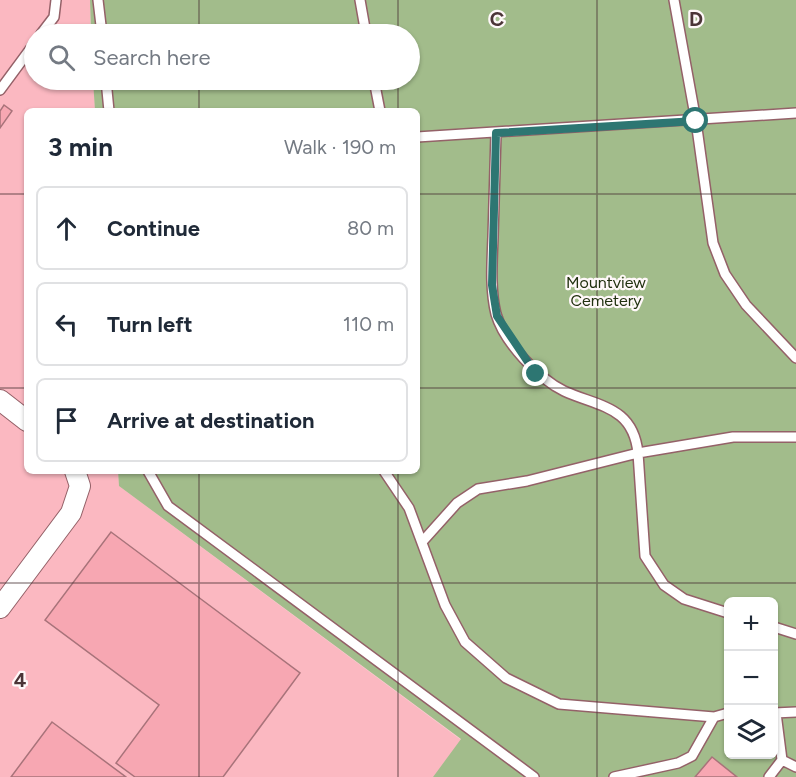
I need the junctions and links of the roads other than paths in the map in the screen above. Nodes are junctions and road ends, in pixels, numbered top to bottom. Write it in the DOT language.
graph roads {
  1 [pos="56,0"];
  2 [pos="98,0"];
  3 [pos="360,0"];
  4 [pos="674,0"];
  5 [pos="49,24"];
  6 [pos="101,24"];
  7 [pos="364,24"];
  8 [pos="24,58"];
  9 [pos="0,90"];
  10 [pos="107,90"];
  11 [pos="376,90"];
  12 [pos="109,108"];
  13 [pos="379,108"];
  14 [pos="796,113"];
  15 [pos="696,121"];
  16 [pos="496,133"];
  17 [pos="420,137"];
  18 [pos="796,358"];
  19 [pos="0,400"];
  20 [pos="24,419"];
  21 [pos="796,437"];
  22 [pos="638,453"];
  23 [pos="150,474"];
  24 [pos="386,474"];
  25 [pos="77,478"];
  26 [pos="423,542"];
  27 [pos="0,608"];
  28 [pos="724,611"];
  29 [pos="778,628"];
  30 [pos="796,633"];
  31 [pos="796,712"];
  32 [pos="778,713"];
  33 [pos="724,714"];
  34 [pos="714,717"];
  35 [pos="778,733"];
  36 [pos="782,760"];
  37 [pos="796,767"];
  38 [pos="534,777"];
  39 [pos="614,777"];
  40 [pos="769,777"];
  1 -- 5 [label="lane"];
  2 -- 6 [label="lane"];
  3 -- 7 [label="lane"];
  4 -- 15 [label="lane"];
  8 -- 9 [label="lane"];
  10 -- 12 [label="lane"];
  11 -- 13 [label="lane"];
  14 -- 15 [label="lane"];
  15 -- 16 [label="lane"];
  15 -- 18 [label="lane"];
  16 -- 17 [label="lane"];
  16 -- 22 [label="lane"];
  19 -- 20 [label="street"];
  21 -- 22 [label="lane"];
  22 -- 26 [label="lane"];
  22 -- 28 [label="lane"];
  23 -- 38 [label="lane"];
  24 -- 26 [label="lane"];
  25 -- 27 [label="street"];
  26 -- 34 [label="lane"];
  29 -- 30 [label="lane"];
  31 -- 32 [label="lane"];
  33 -- 34 [label="lane"];
  34 -- 39 [label="lane"];
  35 -- 36 [label="lane"];
  36 -- 37 [label="lane"];
  36 -- 40 [label="lane"];
}
